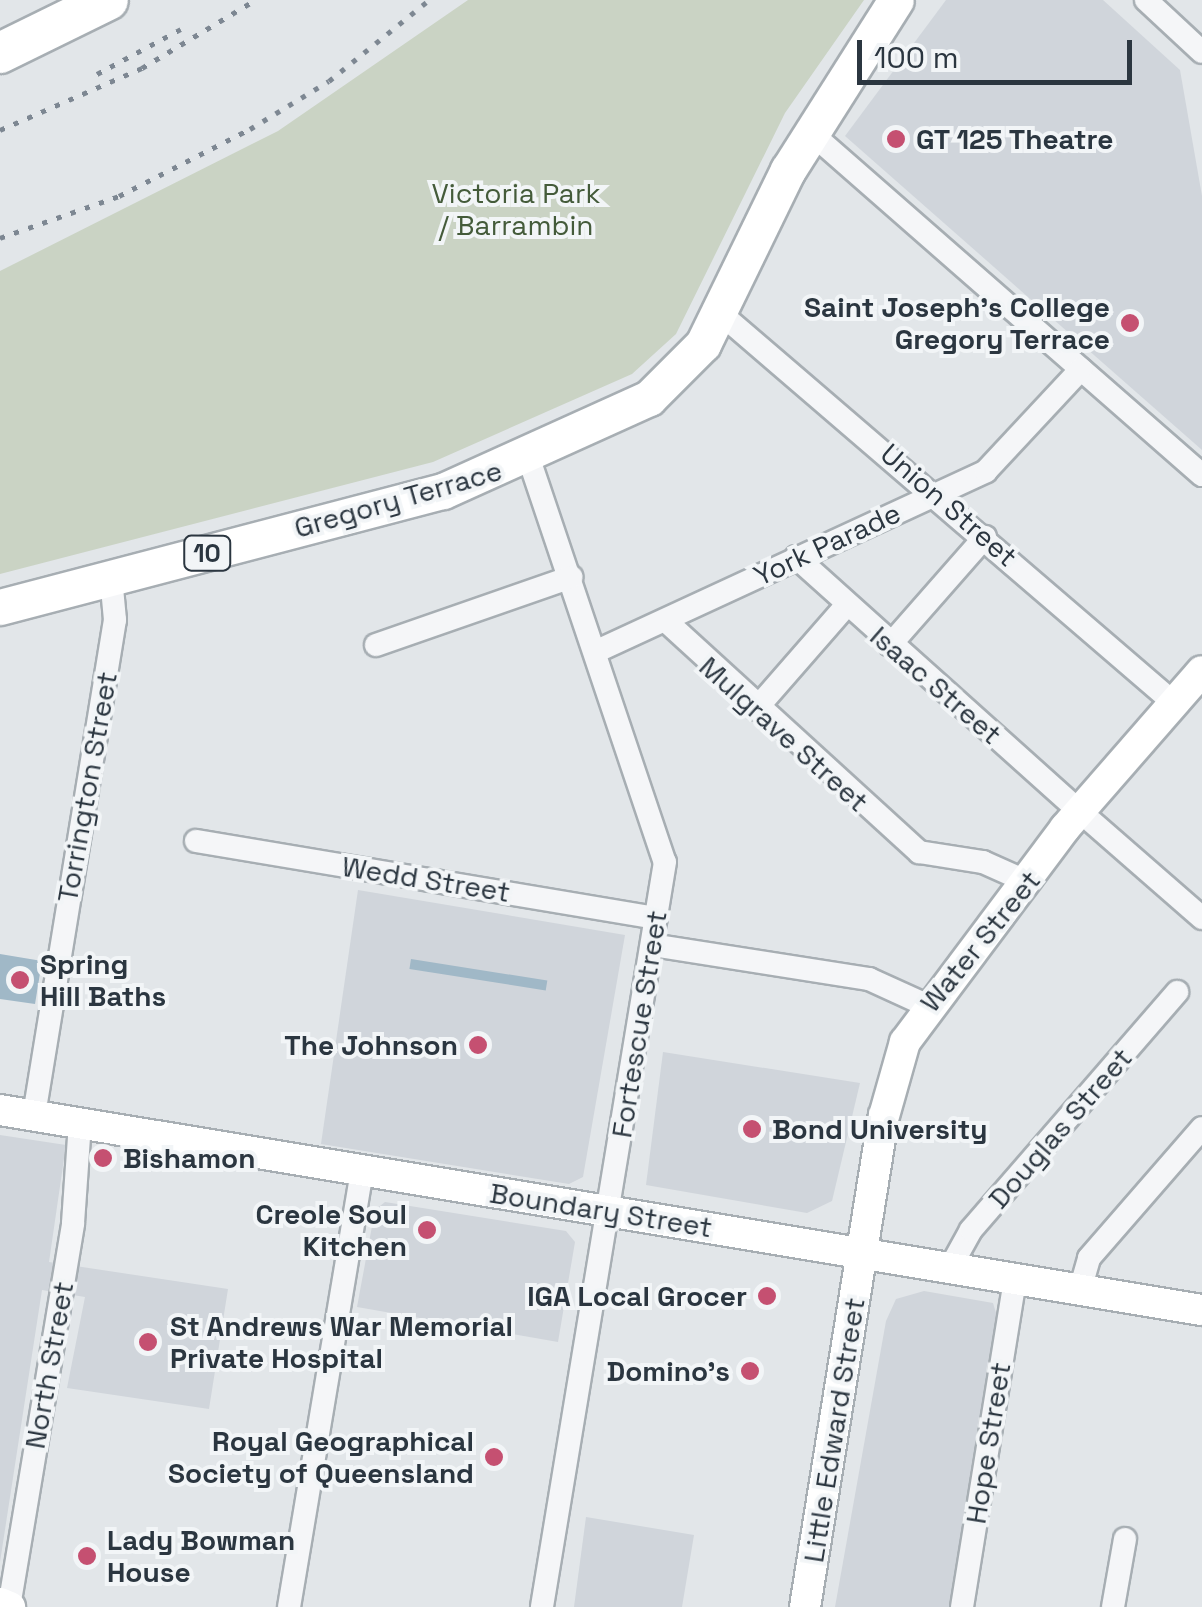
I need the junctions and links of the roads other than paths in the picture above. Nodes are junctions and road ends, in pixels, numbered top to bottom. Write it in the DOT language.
graph roads {
  1 [pos="108,0"];
  2 [pos="912,0"];
  3 [pos="1146,0"];
  4 [pos="888,14"];
  5 [pos="1202,52"];
  6 [pos="0,53"];
  7 [pos="810,132"];
  8 [pos="720,314"];
  9 [pos="1081,369"];
  10 [pos="530,458"];
  11 [pos="1202,475"];
  12 [pos="937,494"];
  13 [pos="985,537"];
  14 [pos="796,557"];
  15 [pos="112,577"];
  16 [pos="570,577"];
  17 [pos="846,606"];
  18 [pos="0,608"];
  19 [pos="666,621"];
  20 [pos="890,644"];
  21 [pos="376,645"];
  22 [pos="595,652"];
  23 [pos="1202,671"];
  24 [pos="1188,699"];
  25 [pos="756,709"];
  26 [pos="1085,817"];
  27 [pos="196,841"];
  28 [pos="1036,872"];
  29 [pos="656,918"];
  30 [pos="1202,918"];
  31 [pos="652,944"];
  32 [pos="1178,992"];
  33 [pos="926,1005"];
  34 [pos="0,1110"];
  35 [pos="34,1115"];
  36 [pos="80,1122"];
  37 [pos="1202,1128"];
  38 [pos="362,1170"];
  39 [pos="608,1210"];
  40 [pos="862,1253"];
  41 [pos="950,1268"];
  42 [pos="1015,1279"];
  43 [pos="1080,1290"];
  44 [pos="1202,1310"];
  45 [pos="1124,1539"];
  46 [pos="0,1603"];
  47 [pos="10,1607"];
  48 [pos="289,1607"];
  49 [pos="542,1607"];
  50 [pos="806,1607"];
  51 [pos="962,1607"];
  52 [pos="1113,1607"];
  1 -- 6 [label="highway"];
  2 -- 4 [label="main road, Gregory Terrace / 10"];
  3 -- 5 [label="street"];
  4 -- 7 [label="main road, Gregory Terrace / 10"];
  7 -- 8 [label="main road, Gregory Terrace / 10"];
  7 -- 9 [label="street"];
  8 -- 10 [label="main road, Gregory Terrace / 10"];
  8 -- 12 [label="street, Union Street"];
  9 -- 11 [label="street"];
  9 -- 12 [label="street, York Parade"];
  10 -- 15 [label="main road, Gregory Terrace / 10"];
  10 -- 16 [label="street, Fortescue Street"];
  12 -- 13 [label="street, Union Street"];
  12 -- 14 [label="street, York Parade"];
  13 -- 20 [label="street"];
  13 -- 24 [label="street, Union Street"];
  14 -- 17 [label="street, Isaac Street"];
  14 -- 19 [label="street, York Parade"];
  15 -- 18 [label="main road, Gregory Terrace / 10"];
  15 -- 35 [label="street, Torrington Street"];
  16 -- 21 [label="street"];
  16 -- 22 [label="street, Fortescue Street"];
  17 -- 20 [label="street, Isaac Street"];
  17 -- 25 [label="street"];
  19 -- 22 [label="street, York Parade"];
  19 -- 25 [label="street, Mulgrave Street"];
  20 -- 26 [label="street, Isaac Street"];
  22 -- 29 [label="street, Fortescue Street"];
  23 -- 24 [label="main road, Water Street"];
  24 -- 26 [label="main road, Water Street"];
  25 -- 28 [label="street, Mulgrave Street"];
  26 -- 28 [label="main road, Water Street"];
  26 -- 30 [label="street, Isaac Street"];
  27 -- 29 [label="street, Wedd Street"];
  28 -- 33 [label="main road, Water Street"];
  29 -- 31 [label="street, Fortescue Street"];
  31 -- 33 [label="street"];
  31 -- 39 [label="street, Fortescue Street"];
  32 -- 41 [label="street, Douglas Street"];
  33 -- 40 [label="main road, Water Street"];
  34 -- 35 [label="main road, Boundary Street"];
  35 -- 36 [label="main road, Boundary Street"];
  36 -- 38 [label="main road, Boundary Street"];
  36 -- 47 [label="street, North Street"];
  37 -- 43 [label="street"];
  38 -- 39 [label="main road, Boundary Street"];
  38 -- 48 [label="street"];
  39 -- 40 [label="main road, Boundary Street"];
  39 -- 49 [label="street, Fortescue Street"];
  40 -- 41 [label="main road, Boundary Street"];
  40 -- 50 [label="main road, Little Edward Street"];
  41 -- 42 [label="main road, Boundary Street"];
  42 -- 43 [label="main road, Boundary Street"];
  42 -- 51 [label="street, Hope Street"];
  43 -- 44 [label="main road, Boundary Street"];
  45 -- 52 [label="street"];
  46 -- 47 [label="main road"];
}
